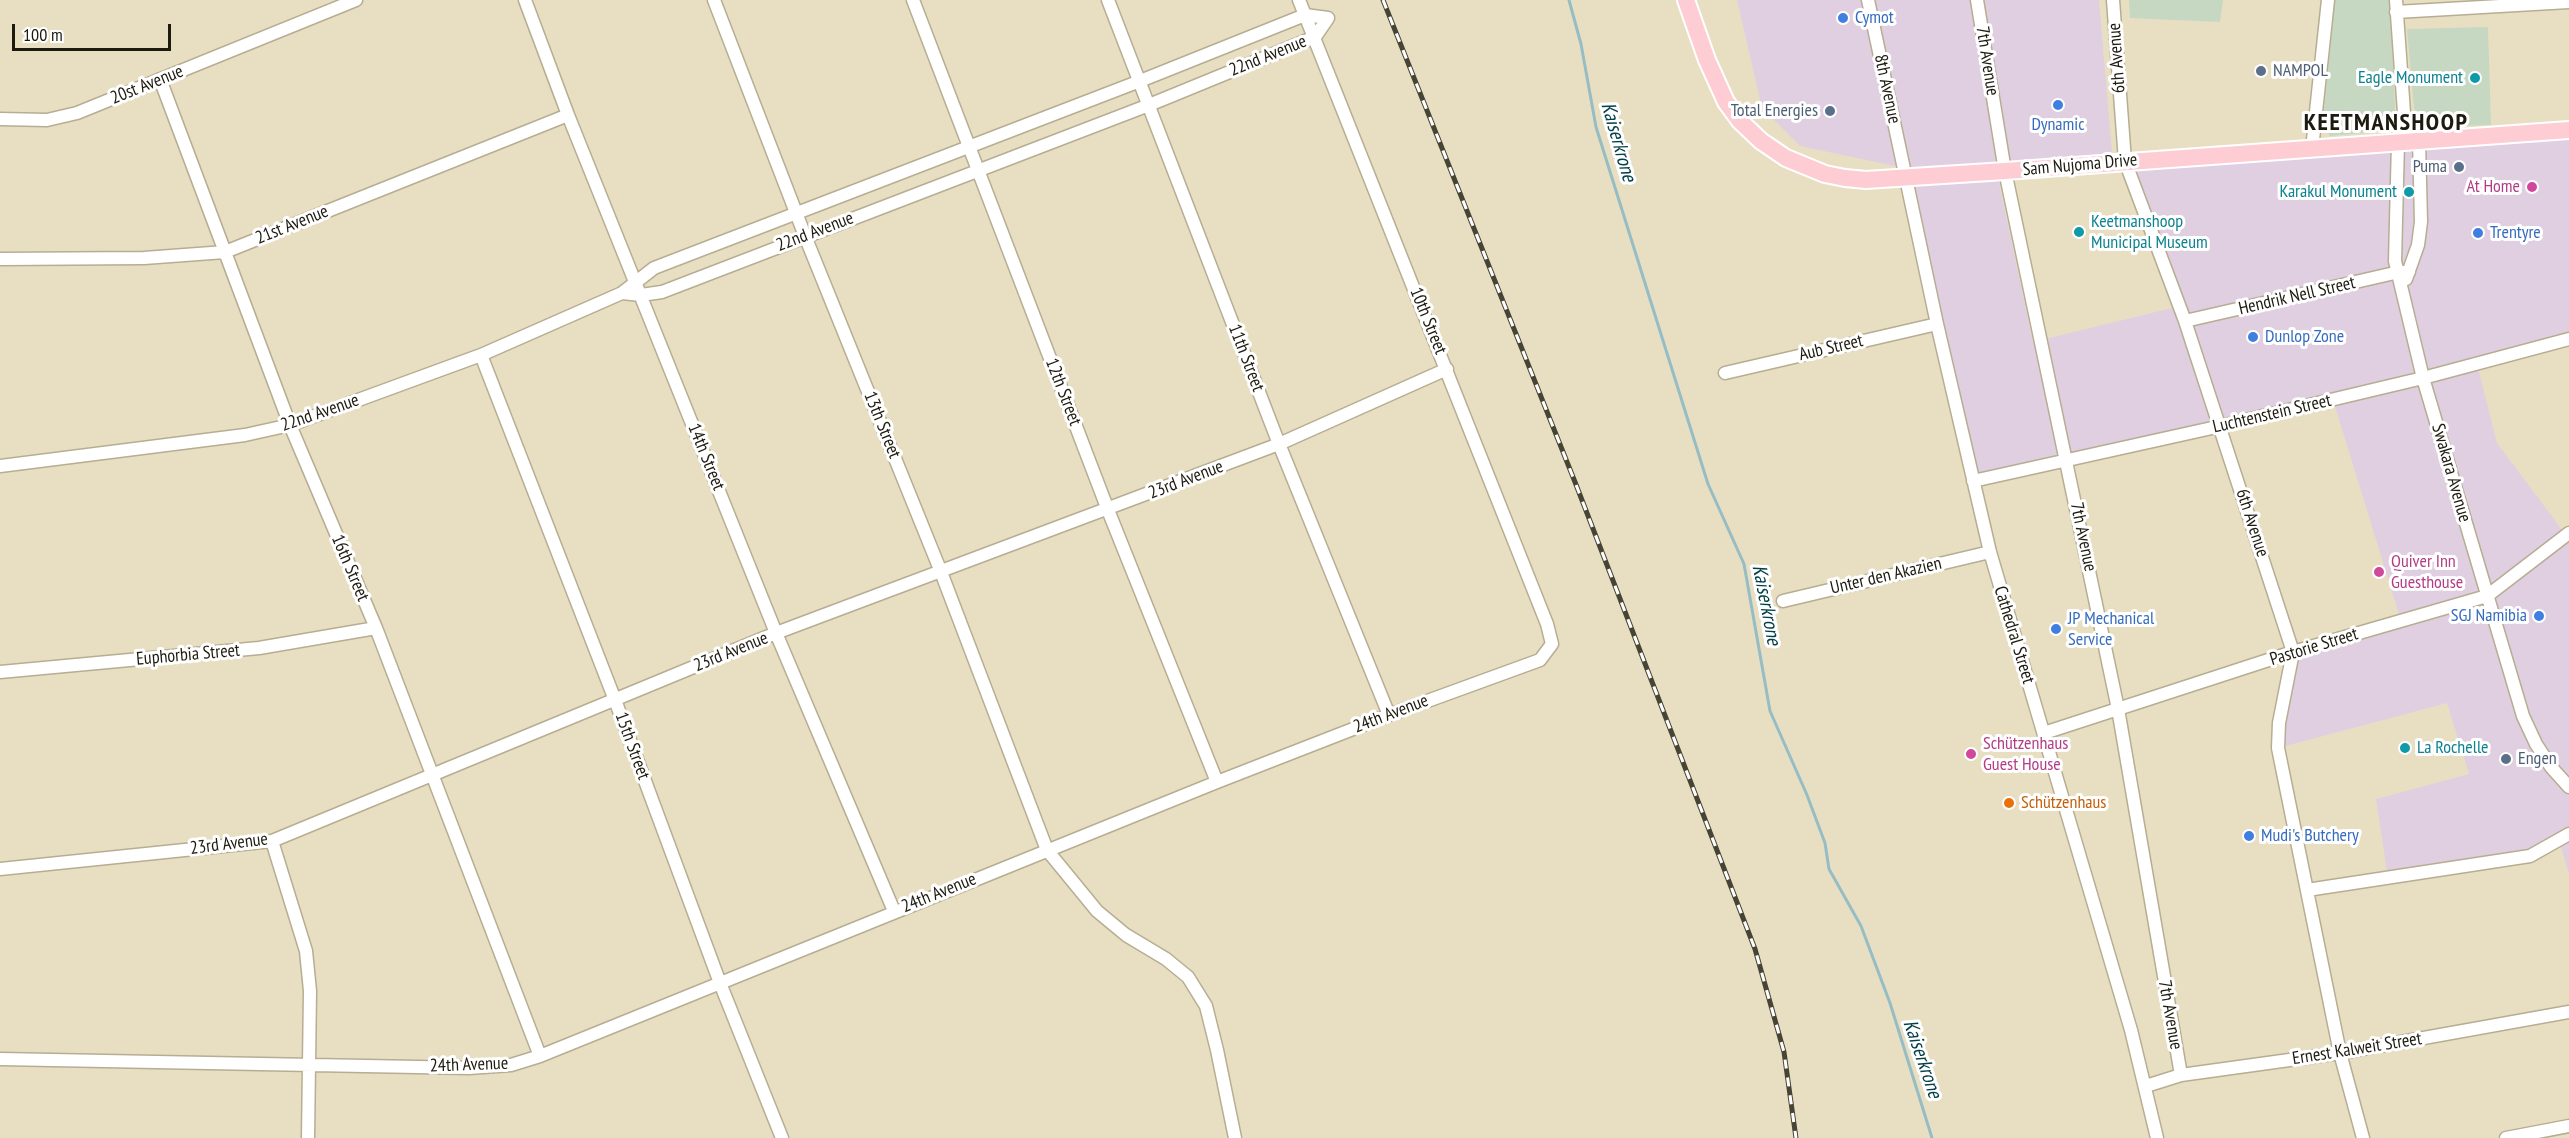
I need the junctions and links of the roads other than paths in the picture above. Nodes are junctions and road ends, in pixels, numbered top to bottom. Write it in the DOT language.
graph roads {
  1 [pos="356,0"];
  2 [pos="525,0"];
  3 [pos="714,0"];
  4 [pos="913,0"];
  5 [pos="1108,0"];
  6 [pos="1299,0"];
  7 [pos="1686,0"];
  8 [pos="1869,0"];
  9 [pos="1977,0"];
  10 [pos="2113,0"];
  11 [pos="2328,0"];
  12 [pos="2569,2"];
  13 [pos="2396,6"];
  14 [pos="1305,15"];
  15 [pos="1315,36"];
  16 [pos="160,79"];
  17 [pos="1140,81"];
  18 [pos="1149,105"];
  19 [pos="568,115"];
  20 [pos="0,119"];
  21 [pos="2569,130"];
  22 [pos="2408,141"];
  23 [pos="969,147"];
  24 [pos="2312,149"];
  25 [pos="2125,161"];
  26 [pos="978,171"];
  27 [pos="2005,171"];
  28 [pos="1906,177"];
  29 [pos="798,212"];
  30 [pos="806,236"];
  31 [pos="225,252"];
  32 [pos="0,259"];
  33 [pos="2403,277"];
  34 [pos="635,281"];
  35 [pos="622,293"];
  36 [pos="640,295"];
  37 [pos="2185,321"];
  38 [pos="1937,324"];
  39 [pos="2569,339"];
  40 [pos="481,355"];
  41 [pos="1448,369"];
  42 [pos="1725,373"];
  43 [pos="2423,378"];
  44 [pos="290,425"];
  45 [pos="2221,426"];
  46 [pos="1279,444"];
  47 [pos="2067,462"];
  48 [pos="0,466"];
  49 [pos="1973,481"];
  50 [pos="1108,510"];
  51 [pos="2569,533"];
  52 [pos="1989,552"];
  53 [pos="941,572"];
  54 [pos="2487,596"];
  55 [pos="1783,601"];
  56 [pos="376,628"];
  57 [pos="776,633"];
  58 [pos="1552,644"];
  59 [pos="2293,652"];
  60 [pos="0,672"];
  61 [pos="615,700"];
  62 [pos="2118,709"];
  63 [pos="1389,715"];
  64 [pos="2044,733"];
  65 [pos="432,774"];
  66 [pos="1218,782"];
  67 [pos="2569,787"];
  68 [pos="2569,834"];
  69 [pos="272,840"];
  70 [pos="1047,850"];
  71 [pos="0,869"];
  72 [pos="2307,890"];
  73 [pos="894,911"];
  74 [pos="720,983"];
  75 [pos="2569,1012"];
  76 [pos="2340,1053"];
  77 [pos="540,1056"];
  78 [pos="0,1059"];
  79 [pos="309,1066"];
  80 [pos="2181,1075"];
  81 [pos="2146,1086"];
  82 [pos="2569,1126"];
  83 [pos="308,1138"];
  84 [pos="782,1138"];
  85 [pos="1235,1138"];
  86 [pos="2157,1138"];
  87 [pos="2363,1138"];
  88 [pos="2506,1138"];
  1 -- 16 [label="street, 20st Avenue"];
  2 -- 19 [label="street, 14th Street"];
  3 -- 29 [label="street, 13th Street"];
  4 -- 23 [label="street, 12th Street"];
  5 -- 17 [label="street, 11th Street"];
  6 -- 14 [label="street, 10th Street"];
  7 -- 28 [label="main road, Sam Nujoma Drive"];
  8 -- 28 [label="street, 8th Avenue"];
  9 -- 27 [label="street, 7th Avenue"];
  10 -- 25 [label="street, 6th Avenue"];
  11 -- 24 [label="street"];
  12 -- 13 [label="street"];
  13 -- 22 [label="street"];
  14 -- 15 [label="street, 10th Street"];
  14 -- 15 [label="street, 22nd Avenue"];
  14 -- 17 [label="street, 22nd Avenue"];
  15 -- 18 [label="street, 22nd Avenue"];
  15 -- 41 [label="street, 10th Street"];
  16 -- 20 [label="street, 20st Avenue"];
  16 -- 31 [label="street, 16th Street"];
  17 -- 18 [label="street, 11th Street"];
  17 -- 23 [label="street, 22nd Avenue"];
  18 -- 26 [label="street, 22nd Avenue"];
  18 -- 46 [label="street, 11th Street"];
  19 -- 31 [label="street, 21st Avenue"];
  19 -- 34 [label="street, 14th Street"];
  21 -- 22 [label="main road, Sam Nujoma Drive"];
  22 -- 24 [label="main road, Sam Nujoma Drive"];
  22 -- 33 [label="street, Swakara Avenue"];
  22 -- 33 [label="street"];
  23 -- 26 [label="street, 12th Street"];
  23 -- 29 [label="street, 22nd Avenue"];
  24 -- 25 [label="main road, Sam Nujoma Drive"];
  25 -- 27 [label="main road, Sam Nujoma Drive"];
  25 -- 37 [label="street, 6th Avenue"];
  26 -- 30 [label="street, 22nd Avenue"];
  26 -- 50 [label="street, 12th Street"];
  27 -- 28 [label="main road, Sam Nujoma Drive"];
  27 -- 47 [label="street, 7th Avenue"];
  28 -- 38 [label="street, Cathedral Street"];
  29 -- 30 [label="street, 13th Street"];
  29 -- 34 [label="street, 22nd Avenue"];
  30 -- 36 [label="street, 22nd Avenue"];
  30 -- 53 [label="street, 13th Street"];
  31 -- 32 [label="street, 21st Avenue"];
  31 -- 44 [label="street, 16th Street"];
  33 -- 37 [label="street, Hendrik Nell Street"];
  33 -- 43 [label="street, Swakara Avenue"];
  34 -- 35 [label="street, 22nd Avenue"];
  34 -- 36 [label="street, 14th Street"];
  35 -- 36 [label="street, 22nd Avenue"];
  35 -- 40 [label="street, 22nd Avenue"];
  36 -- 57 [label="street, 14th Street"];
  37 -- 45 [label="street, 6th Avenue"];
  38 -- 42 [label="street, Aub Street"];
  38 -- 49 [label="street, Cathedral Street"];
  39 -- 43 [label="street, Luchtenstein Street"];
  40 -- 44 [label="street, 22nd Avenue"];
  40 -- 61 [label="street, 15th Street"];
  41 -- 46 [label="street, 23rd Avenue"];
  41 -- 58 [label="street, 10th Street"];
  43 -- 45 [label="street, Luchtenstein Street"];
  43 -- 54 [label="street, Swakara Avenue"];
  44 -- 48 [label="street, 22nd Avenue"];
  44 -- 56 [label="street, 16th Street"];
  45 -- 47 [label="street, Luchtenstein Street"];
  45 -- 59 [label="street, 6th Avenue"];
  46 -- 50 [label="street, 23rd Avenue"];
  46 -- 63 [label="street, 11th Street"];
  47 -- 49 [label="street, Luchtenstein Street"];
  47 -- 62 [label="street, 7th Avenue"];
  49 -- 52 [label="street, Cathedral Street"];
  50 -- 53 [label="street, 23rd Avenue"];
  50 -- 66 [label="street, 12th Street"];
  51 -- 54 [label="street, Pastorie Street"];
  52 -- 55 [label="street, Unter den Akazien"];
  52 -- 64 [label="street, Cathedral Street"];
  53 -- 57 [label="street, 23rd Avenue"];
  53 -- 70 [label="street, 13th Street"];
  54 -- 59 [label="street, Pastorie Street"];
  54 -- 67 [label="street, Swakara Avenue"];
  56 -- 60 [label="street, Euphorbia Street"];
  56 -- 65 [label="street, 16th Street"];
  57 -- 61 [label="street, 23rd Avenue"];
  57 -- 73 [label="street, 14th Street"];
  58 -- 63 [label="street, 24th Avenue"];
  59 -- 62 [label="street, Pastorie Street"];
  59 -- 72 [label="street, 6th Avenue"];
  61 -- 65 [label="street, 23rd Avenue"];
  61 -- 74 [label="street, 15th Street"];
  62 -- 64 [label="street, Pastorie Street"];
  62 -- 80 [label="street, 7th Avenue"];
  63 -- 66 [label="street, 24th Avenue"];
  64 -- 81 [label="street, Cathedral Street"];
  65 -- 69 [label="street, 23rd Avenue"];
  65 -- 77 [label="street, 16th Street"];
  66 -- 70 [label="street, 24th Avenue"];
  68 -- 72 [label="street"];
  69 -- 71 [label="street, 23rd Avenue"];
  69 -- 79 [label="street"];
  70 -- 73 [label="street, 24th Avenue"];
  70 -- 85 [label="street, 13th Street"];
  72 -- 76 [label="street, 6th Avenue"];
  73 -- 74 [label="street, 24th Avenue"];
  74 -- 77 [label="street, 24th Avenue"];
  74 -- 84 [label="street, 15th Street"];
  75 -- 76 [label="street, Ernest Kalweit Street"];
  76 -- 80 [label="street, Ernest Kalweit Street"];
  76 -- 87 [label="street, 6th Avenue"];
  77 -- 79 [label="street, 24th Avenue"];
  78 -- 79 [label="street, 24th Avenue"];
  79 -- 83 [label="street"];
  80 -- 81 [label="street, Ernest Kalweit Street"];
  81 -- 86 [label="street, Cathedral Street"];
  82 -- 88 [label="street"];
}
